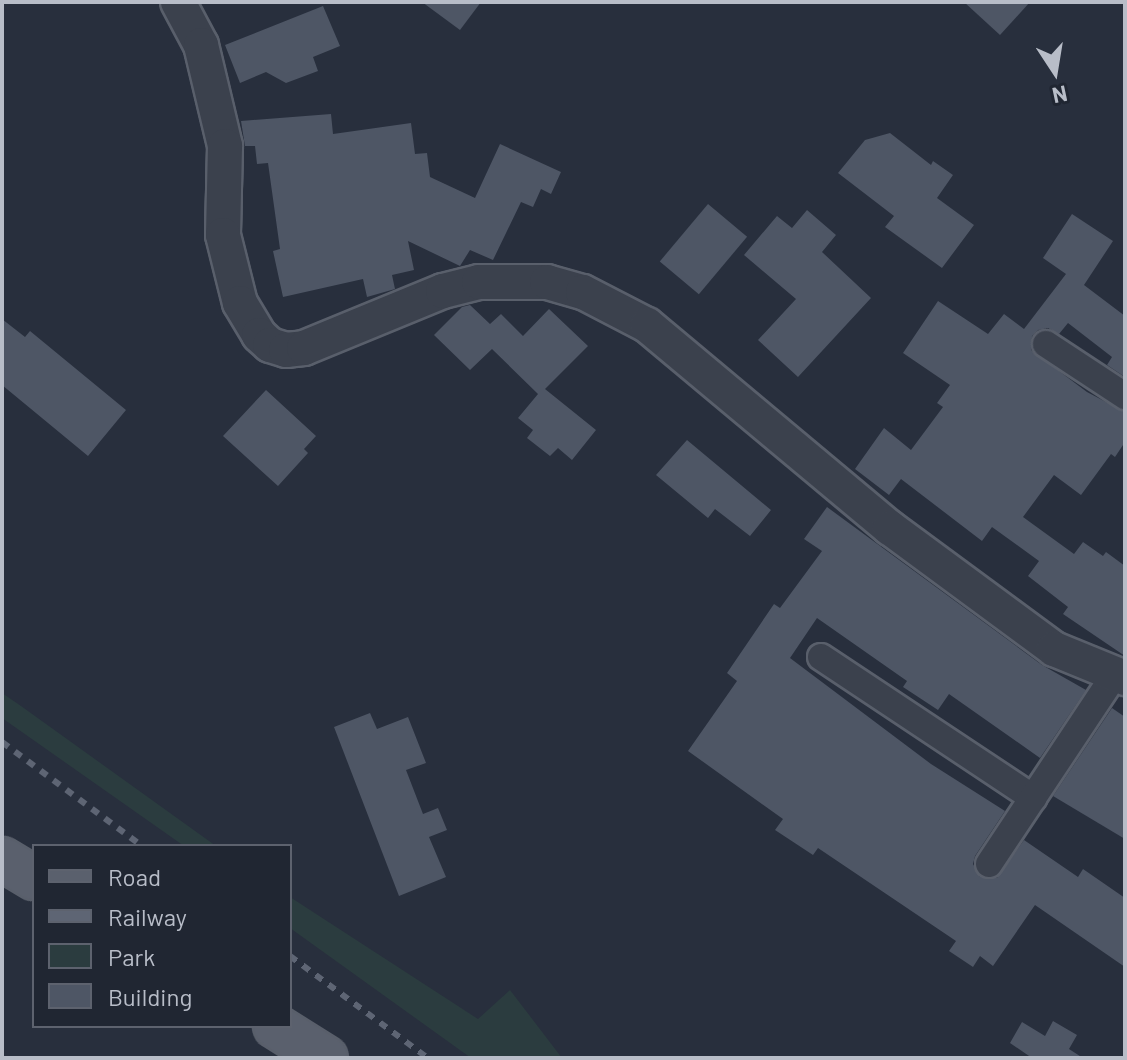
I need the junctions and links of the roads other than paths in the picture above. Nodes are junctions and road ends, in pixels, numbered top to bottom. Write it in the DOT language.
graph roads {
  1 [pos="178,2"];
  2 [pos="1046,344"];
  3 [pos="1125,396"];
  4 [pos="821,657"];
  5 [pos="1120,677"];
  6 [pos="1033,798"];
  7 [pos="2,859"];
  8 [pos="989,864"];
  9 [pos="32,877"];
  10 [pos="278,1028"];
  11 [pos="326,1058"];
  1 -- 5 [label="street"];
  2 -- 3 [label="street"];
  4 -- 6 [label="street"];
  5 -- 6 [label="street"];
  6 -- 8 [label="street"];
  7 -- 9 [label="main road"];
  10 -- 11 [label="main road"];
}
